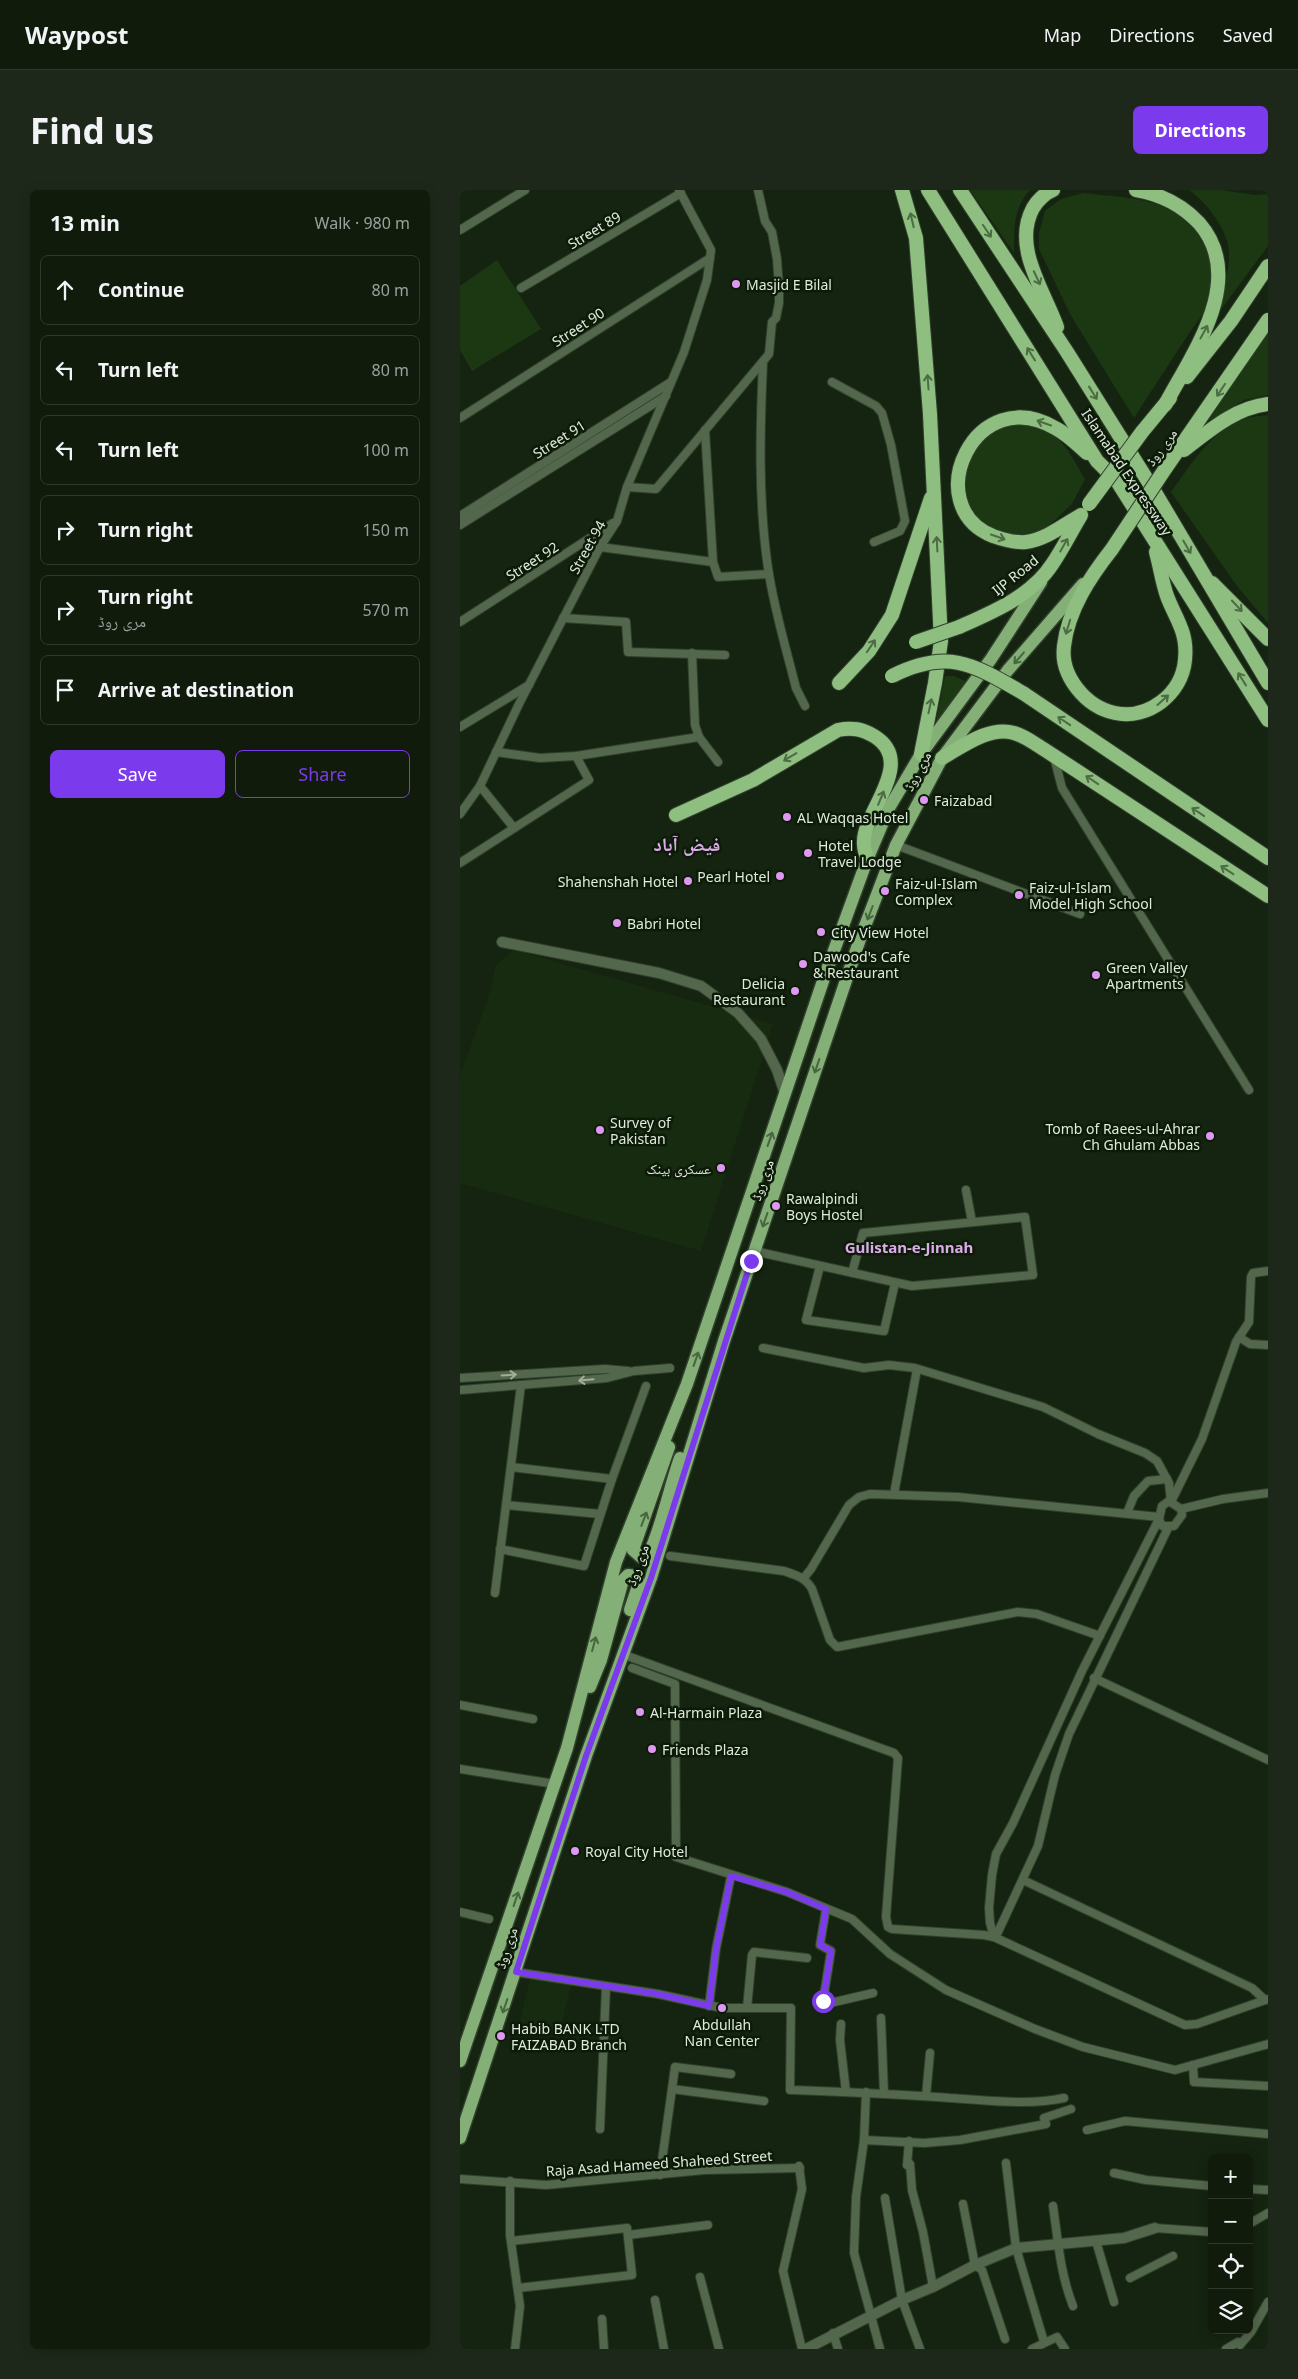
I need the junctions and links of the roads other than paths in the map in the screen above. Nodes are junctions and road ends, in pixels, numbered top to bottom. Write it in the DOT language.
graph roads {
  1 [pos="525,190"];
  2 [pos="758,190"];
  3 [pos="902,190"];
  4 [pos="928,190"];
  5 [pos="960,190"];
  6 [pos="1052,190"];
  7 [pos="1136,190"];
  8 [pos="680,192"];
  9 [pos="460,230"];
  10 [pos="710,258"];
  11 [pos="1268,266"];
  12 [pos="520,288"];
  13 [pos="1268,320"];
  14 [pos="1067,352"];
  15 [pos="763,362"];
  16 [pos="671,382"];
  17 [pos="832,382"];
  18 [pos="666,396"];
  19 [pos="1268,404"];
  20 [pos="1164,405"];
  21 [pos="460,418"];
  22 [pos="705,430"];
  23 [pos="1175,457"];
  24 [pos="1097,462"];
  25 [pos="626,487"];
  26 [pos="934,489"];
  27 [pos="1085,510"];
  28 [pos="460,516"];
  29 [pos="617,521"];
  30 [pos="460,525"];
  31 [pos="1152,539"];
  32 [pos="874,542"];
  33 [pos="600,547"];
  34 [pos="713,562"];
  35 [pos="1052,565"];
  36 [pos="1097,568"];
  37 [pos="769,574"];
  38 [pos="1204,576"];
  39 [pos="563,618"];
  40 [pos="460,622"];
  41 [pos="1268,638"];
  42 [pos="916,642"];
  43 [pos="692,653"];
  44 [pos="725,655"];
  45 [pos="892,676"];
  46 [pos="839,683"];
  47 [pos="1268,684"];
  48 [pos="529,685"];
  49 [pos="805,706"];
  50 [pos="1268,720"];
  51 [pos="460,727"];
  52 [pos="699,737"];
  53 [pos="496,752"];
  54 [pos="920,754"];
  55 [pos="1053,755"];
  56 [pos="576,756"];
  57 [pos="942,758"];
  58 [pos="718,762"];
  59 [pos="480,786"];
  60 [pos="460,814"];
  61 [pos="676,815"];
  62 [pos="514,828"];
  63 [pos="896,845"];
  64 [pos="1268,858"];
  65 [pos="867,860"];
  66 [pos="460,863"];
  67 [pos="1268,896"];
  68 [pos="1080,914"];
  69 [pos="502,942"];
  70 [pos="1249,1090"];
  71 [pos="784,1094"];
  72 [pos="966,1190"];
  73 [pos="972,1222"];
  74 [pos="755,1250"];
  75 [pos="820,1266"];
  76 [pos="1268,1271"];
  77 [pos="852,1273"];
  78 [pos="894,1282"];
  79 [pos="1239,1337"];
  80 [pos="724,1341"];
  81 [pos="1268,1345"];
  82 [pos="763,1348"];
  83 [pos="670,1368"];
  84 [pos="918,1369"];
  85 [pos="634,1371"];
  86 [pos="460,1378"];
  87 [pos="687,1384"];
  88 [pos="521,1385"];
  89 [pos="646,1386"];
  90 [pos="460,1390"];
  91 [pos="511,1467"];
  92 [pos="612,1479"];
  93 [pos="1167,1479"];
  94 [pos="1268,1493"];
  95 [pos="894,1494"];
  96 [pos="1171,1502"];
  97 [pos="506,1505"];
  98 [pos="1180,1509"];
  99 [pos="600,1514"];
  100 [pos="1127,1514"];
  101 [pos="1159,1518"];
  102 [pos="1168,1528"];
  103 [pos="500,1548"];
  104 [pos="670,1556"];
  105 [pos="803,1579"];
  106 [pos="494,1593"];
  107 [pos="1100,1636"];
  108 [pos="622,1654"];
  109 [pos="632,1668"];
  110 [pos="1094,1678"];
  111 [pos="460,1705"];
  112 [pos="532,1719"];
  113 [pos="567,1748"];
  114 [pos="586,1756"];
  115 [pos="1268,1760"];
  116 [pos="460,1769"];
  117 [pos="555,1784"];
  118 [pos="731,1876"];
  119 [pos="1023,1880"];
  120 [pos="826,1909"];
  121 [pos="460,1912"];
  122 [pos="489,1919"];
  123 [pos="994,1937"];
  124 [pos="807,1958"];
  125 [pos="516,1972"];
  126 [pos="606,1987"];
  127 [pos="873,1993"];
  128 [pos="1267,2000"];
  129 [pos="709,2006"];
  130 [pos="747,2008"];
  131 [pos="881,2018"];
  132 [pos="841,2024"];
  133 [pos="1268,2044"];
  134 [pos="930,2053"];
  135 [pos="460,2061"];
  136 [pos="1194,2065"];
  137 [pos="730,2074"];
  138 [pos="1268,2086"];
  139 [pos="672,2090"];
  140 [pos="846,2092"];
  141 [pos="866,2092"];
  142 [pos="884,2094"];
  143 [pos="926,2096"];
  144 [pos="1064,2098"];
  145 [pos="764,2100"];
  146 [pos="1071,2109"];
  147 [pos="600,2129"];
  148 [pos="1087,2130"];
  149 [pos="1268,2134"];
  150 [pos="460,2138"];
  151 [pos="864,2140"];
  152 [pos="909,2141"];
  153 [pos="1006,2163"];
  154 [pos="1114,2173"];
  155 [pos="660,2175"];
  156 [pos="460,2179"];
  157 [pos="510,2181"];
  158 [pos="1208,2186"];
  159 [pos="1253,2189"];
  160 [pos="1268,2190"];
  161 [pos="885,2198"];
  162 [pos="962,2204"];
  163 [pos="1053,2206"];
  164 [pos="1268,2213"];
  165 [pos="1253,2222"];
  166 [pos="708,2225"];
  167 [pos="1155,2228"];
  168 [pos="627,2232"];
  169 [pos="1208,2232"];
  170 [pos="511,2240"];
  171 [pos="1096,2241"];
  172 [pos="1057,2245"];
  173 [pos="1016,2248"];
  174 [pos="1173,2256"];
  175 [pos="975,2265"];
  176 [pos="700,2277"];
  177 [pos="1130,2278"];
  178 [pos="933,2287"];
  179 [pos="518,2288"];
  180 [pos="656,2300"];
  181 [pos="902,2300"];
  182 [pos="1114,2302"];
  183 [pos="1268,2302"];
  184 [pos="1073,2306"];
  185 [pos="871,2315"];
  186 [pos="602,2319"];
  187 [pos="833,2333"];
  188 [pos="1005,2339"];
  189 [pos="1044,2342"];
  190 [pos="515,2349"];
  191 [pos="604,2349"];
  192 [pos="664,2349"];
  193 [pos="718,2349"];
  194 [pos="802,2349"];
  195 [pos="806,2349"];
  196 [pos="838,2349"];
  197 [pos="880,2349"];
  198 [pos="920,2349"];
  199 [pos="1032,2349"];
  200 [pos="1065,2349"];
  201 [pos="1226,2349"];
  1 -- 9 [label="street"];
  2 -- 15 [label="street"];
  26 -- 3 [label="highway, one-way"];
  24 -- 4 [label="highway, Islamabad Expressway, one-way"];
  5 -- 14 [label="highway, Islamabad Expressway, one-way"];
  6 -- 14 [label="highway, one-way"];
  20 -- 7 [label="highway, one-way"];
  8 -- 10 [label="street"];
  8 -- 12 [label="street, Street 89"];
  10 -- 16 [label="street, Street 94"];
  10 -- 21 [label="street, Street 90"];
  11 -- 20 [label="highway, مری روڈ"];
  13 -- 23 [label="highway, مری روڈ, one-way"];
  14 -- 38 [label="highway, Islamabad Expressway, one-way"];
  15 -- 22 [label="street"];
  15 -- 37 [label="street"];
  16 -- 18 [label="street, Street 94"];
  16 -- 28 [label="street, Street 91"];
  17 -- 32 [label="street"];
  18 -- 25 [label="street, Street 94"];
  18 -- 30 [label="street"];
  19 -- 23 [label="highway"];
  20 -- 27 [label="highway, مری روڈ, bridge"];
  22 -- 25 [label="street"];
  22 -- 34 [label="street"];
  23 -- 36 [label="highway, مری روڈ, bridge"];
  24 -- 27 [label="highway, one-way"];
  24 -- 31 [label="highway, Islamabad Expressway"];
  25 -- 29 [label="street, Street 94"];
  46 -- 26 [label="highway, one-way"];
  54 -- 26 [label="highway, one-way"];
  35 -- 27 [label="highway, IJP Road, one-way"];
  29 -- 33 [label="street, Street 94"];
  29 -- 40 [label="street, Street 92"];
  36 -- 31 [label="highway, one-way"];
  50 -- 31 [label="highway, Islamabad Expressway, one-way"];
  33 -- 34 [label="street"];
  33 -- 39 [label="street, Street 94"];
  34 -- 37 [label="street"];
  35 -- 42 [label="highway, IJP Road, bridge"];
  35 -- 54 [label="main road, مری روڈ"];
  36 -- 57 [label="main road, مری روڈ, one-way"];
  37 -- 49 [label="street"];
  38 -- 41 [label="highway, one-way"];
  38 -- 47 [label="highway, Islamabad Expressway"];
  39 -- 43 [label="street"];
  39 -- 48 [label="street, Street 94"];
  43 -- 44 [label="street"];
  43 -- 52 [label="street"];
  64 -- 45 [label="highway, one-way, bridge"];
  48 -- 51 [label="street"];
  48 -- 53 [label="street, Street 94"];
  52 -- 56 [label="street"];
  52 -- 58 [label="street"];
  53 -- 56 [label="street"];
  53 -- 59 [label="street, Street 94"];
  54 -- 65 [label="main road, مری روڈ"];
  55 -- 57 [label="highway"];
  67 -- 55 [label="highway, one-way"];
  55 -- 70 [label="street"];
  56 -- 62 [label="street"];
  57 -- 63 [label="main road, مری روڈ"];
  59 -- 60 [label="street, Street 94"];
  59 -- 62 [label="street"];
  65 -- 61 [label="highway, one-way"];
  62 -- 66 [label="street"];
  63 -- 68 [label="street"];
  63 -- 74 [label="main road, مری روڈ, one-way"];
  65 -- 71 [label="main road, مری روڈ"];
  69 -- 71 [label="street"];
  87 -- 71 [label="main road, مری روڈ, one-way"];
  72 -- 73 [label="street"];
  73 -- 77 [label="street"];
  73 -- 78 [label="street"];
  74 -- 75 [label="street"];
  74 -- 80 [label="main road, مری روڈ"];
  75 -- 77 [label="street"];
  75 -- 78 [label="street"];
  76 -- 79 [label="street"];
  77 -- 78 [label="street"];
  79 -- 81 [label="street"];
  79 -- 96 [label="street"];
  80 -- 87 [label="main road, one-way"];
  80 -- 108 [label="main road, مری روڈ"];
  82 -- 84 [label="street"];
  83 -- 85 [label="street"];
  84 -- 93 [label="street"];
  84 -- 95 [label="street"];
  86 -- 85 [label="street, one-way"];
  85 -- 88 [label="street, one-way"];
  113 -- 87 [label="main road, مری روڈ, one-way"];
  88 -- 90 [label="street"];
  88 -- 91 [label="street"];
  89 -- 92 [label="street"];
  91 -- 92 [label="street"];
  91 -- 97 [label="street"];
  92 -- 99 [label="street"];
  93 -- 96 [label="street"];
  93 -- 100 [label="street"];
  94 -- 98 [label="street"];
  95 -- 100 [label="street"];
  95 -- 105 [label="street"];
  96 -- 98 [label="street"];
  96 -- 101 [label="street"];
  97 -- 99 [label="street"];
  97 -- 103 [label="street"];
  98 -- 102 [label="street"];
  99 -- 103 [label="street"];
  100 -- 101 [label="street"];
  101 -- 102 [label="street"];
  101 -- 107 [label="street"];
  102 -- 110 [label="street"];
  103 -- 106 [label="street"];
  104 -- 105 [label="street"];
  105 -- 107 [label="street"];
  107 -- 123 [label="street"];
  108 -- 114 [label="main road, مری روڈ"];
  108 -- 123 [label="street"];
  109 -- 118 [label="street"];
  110 -- 115 [label="street"];
  110 -- 119 [label="street"];
  111 -- 112 [label="street"];
  113 -- 114 [label="main road"];
  113 -- 117 [label="main road, مری روڈ"];
  114 -- 125 [label="main road, مری روڈ"];
  116 -- 117 [label="street"];
  135 -- 117 [label="main road, مری روڈ, one-way"];
  118 -- 120 [label="street"];
  118 -- 129 [label="street"];
  119 -- 123 [label="street"];
  119 -- 128 [label="street"];
  120 -- 127 [label="street"];
  120 -- 136 [label="street"];
  121 -- 122 [label="street"];
  123 -- 128 [label="street"];
  124 -- 130 [label="street"];
  125 -- 126 [label="street"];
  125 -- 150 [label="main road, مری روڈ, one-way"];
  126 -- 129 [label="street"];
  126 -- 147 [label="street"];
  129 -- 130 [label="street"];
  130 -- 140 [label="street"];
  131 -- 142 [label="street"];
  132 -- 140 [label="street"];
  133 -- 136 [label="street"];
  134 -- 143 [label="street"];
  136 -- 138 [label="street"];
  137 -- 139 [label="street"];
  139 -- 145 [label="street"];
  139 -- 155 [label="street"];
  140 -- 141 [label="street"];
  141 -- 142 [label="street"];
  141 -- 151 [label="street"];
  142 -- 143 [label="street"];
  143 -- 144 [label="street"];
  146 -- 152 [label="street"];
  148 -- 149 [label="street"];
  151 -- 152 [label="street"];
  151 -- 185 [label="street"];
  152 -- 178 [label="street"];
  153 -- 173 [label="street"];
  154 -- 158 [label="street"];
  155 -- 157 [label="street, Raja Asad Hameed Shaheed Street"];
  155 -- 194 [label="street, Raja Asad Hameed Shaheed Street"];
  156 -- 157 [label="street, Raja Asad Hameed Shaheed Street"];
  157 -- 170 [label="street"];
  159 -- 160 [label="street"];
  161 -- 181 [label="street"];
  162 -- 175 [label="street"];
  163 -- 172 [label="street"];
  164 -- 165 [label="street"];
  166 -- 168 [label="street"];
  167 -- 169 [label="street"];
  167 -- 171 [label="street"];
  168 -- 170 [label="street"];
  168 -- 179 [label="street"];
  170 -- 179 [label="street"];
  171 -- 172 [label="street"];
  171 -- 182 [label="street"];
  172 -- 173 [label="street"];
  172 -- 184 [label="street"];
  173 -- 175 [label="street"];
  173 -- 189 [label="street"];
  174 -- 177 [label="street"];
  175 -- 178 [label="street"];
  175 -- 188 [label="street"];
  176 -- 193 [label="street"];
  178 -- 181 [label="street"];
  179 -- 190 [label="street"];
  180 -- 192 [label="street"];
  181 -- 185 [label="street"];
  181 -- 198 [label="street"];
  183 -- 201 [label="street"];
  185 -- 187 [label="street"];
  185 -- 197 [label="street"];
  186 -- 191 [label="street"];
  187 -- 195 [label="street"];
  187 -- 196 [label="street"];
  189 -- 199 [label="street"];
  189 -- 200 [label="street"];
}
